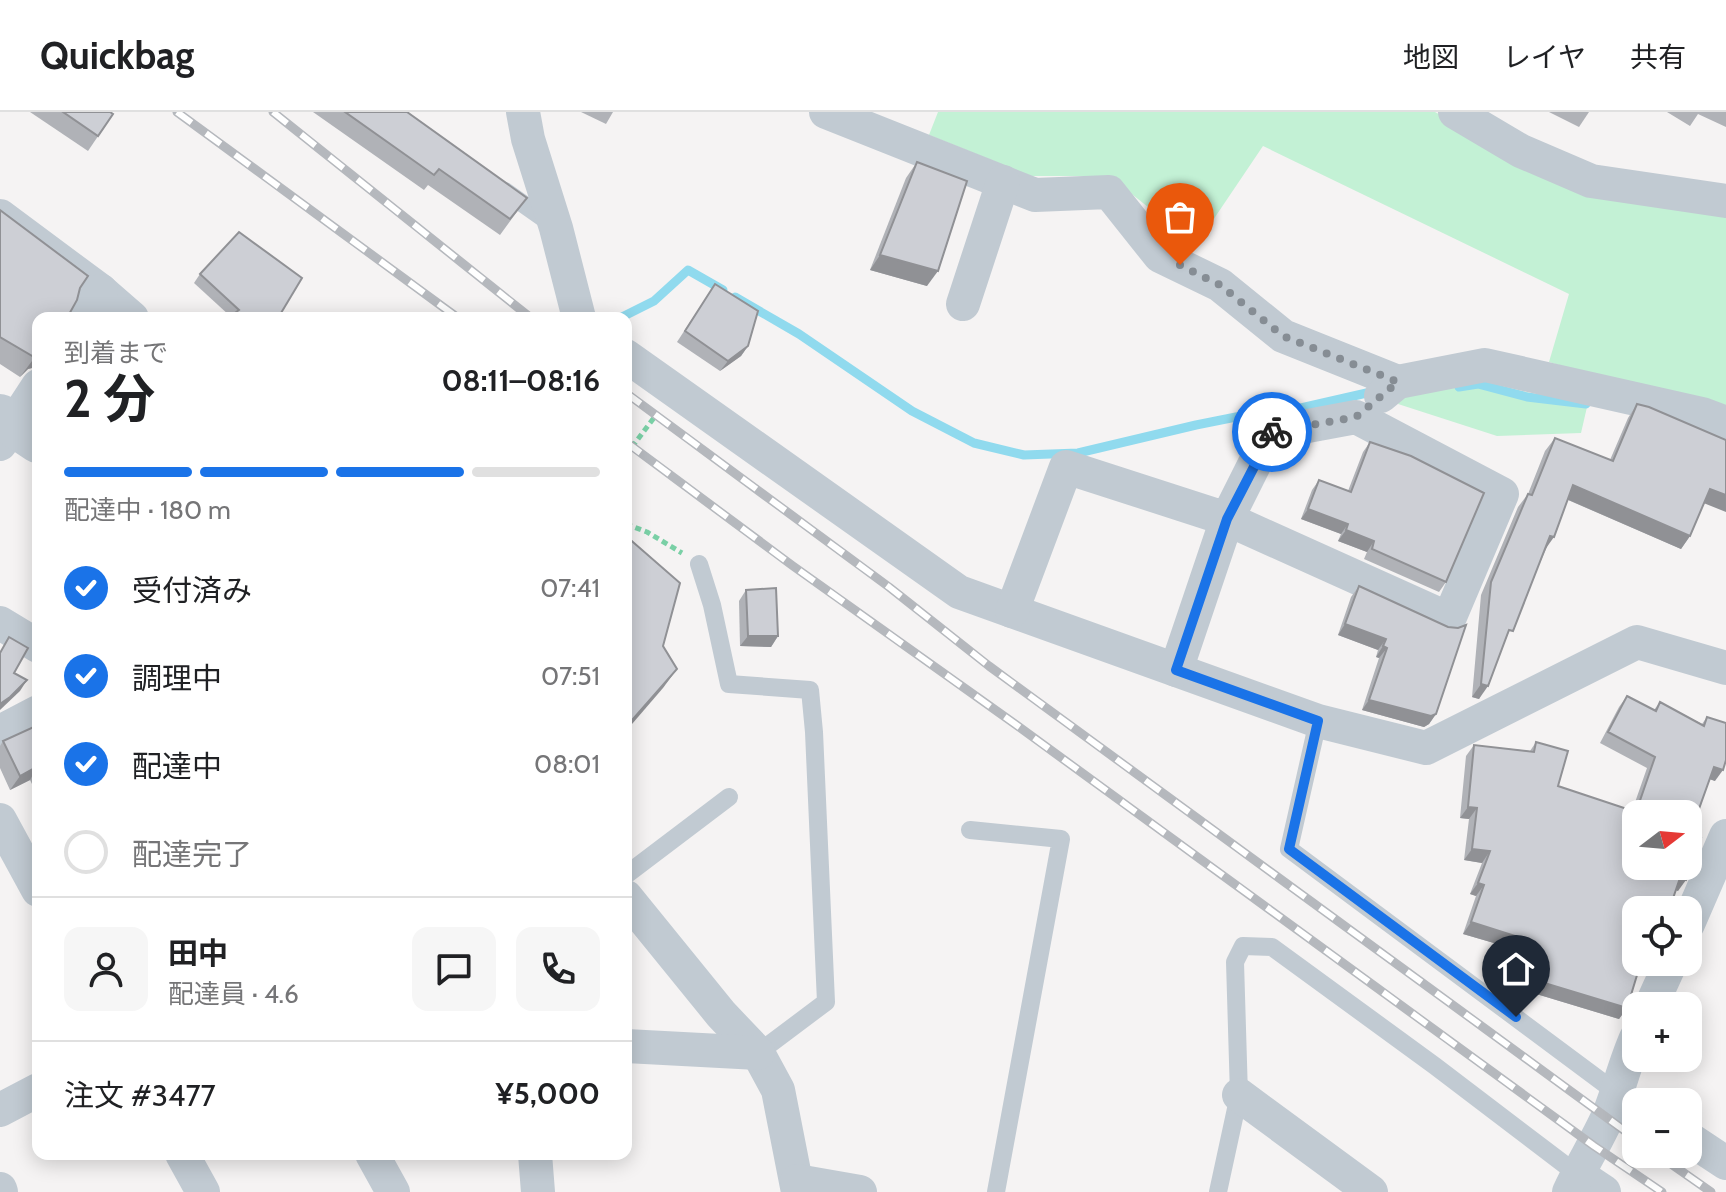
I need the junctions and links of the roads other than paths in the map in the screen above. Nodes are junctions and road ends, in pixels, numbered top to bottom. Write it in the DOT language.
graph roads {
  1 [pos="523,112"];
  2 [pos="826,112"];
  3 [pos="1455,112"];
  4 [pos="1003,182"];
  5 [pos="495,183"];
  6 [pos="1726,201"];
  7 [pos="0,216"];
  8 [pos="556,228"];
  9 [pos="92,304"];
  10 [pos="963,304"];
  11 [pos="115,312"];
  12 [pos="577,312"];
  13 [pos="632,360"];
  14 [pos="1398,382"];
  15 [pos="32,397"];
  16 [pos="1356,417"];
  17 [pos="1726,423"];
  18 [pos="13,431"];
  19 [pos="1227,519"];
  20 [pos="699,564"];
  21 [pos="1012,611"];
  22 [pos="0,623"];
  23 [pos="32,642"];
  24 [pos="1726,668"];
  25 [pos="1176,670"];
  26 [pos="32,715"];
  27 [pos="1318,721"];
  28 [pos="0,732"];
  29 [pos="729,797"];
  30 [pos="0,820"];
  31 [pos="970,830"];
  32 [pos="1726,836"];
  33 [pos="632,870"];
  34 [pos="1719,877"];
  35 [pos="32,879"];
  36 [pos="1702,903"];
  37 [pos="632,904"];
  38 [pos="632,1046"];
  39 [pos="758,1053"];
  40 [pos="32,1093"];
  41 [pos="1239,1095"];
  42 [pos="1622,1095"];
  43 [pos="1622,1106"];
  44 [pos="0,1110"];
  45 [pos="1702,1147"];
  46 [pos="185,1160"];
  47 [pos="375,1160"];
  48 [pos="535,1160"];
  49 [pos="1726,1163"];
  50 [pos="1583,1186"];
  51 [pos="798,1187"];
  52 [pos="203,1192"];
  53 [pos="393,1192"];
  54 [pos="538,1192"];
  55 [pos="860,1192"];
  56 [pos="996,1192"];
  57 [pos="1218,1192"];
  58 [pos="1371,1192"];
  1 -- 8 [label="street"];
  2 -- 4 [label="street"];
  3 -- 6 [label="street"];
  4 -- 10 [label="street"];
  4 -- 14 [label="street"];
  5 -- 8 [label="lane"];
  7 -- 9 [label="street"];
  8 -- 12 [label="street"];
  9 -- 11 [label="street"];
  13 -- 21 [label="street"];
  14 -- 16 [label="street"];
  14 -- 17 [label="street"];
  15 -- 18 [label="street"];
  16 -- 19 [label="street"];
  16 -- 19 [label="street"];
  19 -- 21 [label="street"];
  19 -- 25 [label="street"];
  20 -- 39 [label="lane"];
  21 -- 25 [label="street"];
  22 -- 23 [label="street"];
  24 -- 27 [label="street"];
  25 -- 27 [label="street"];
  26 -- 28 [label="street"];
  27 -- 42 [label="lane"];
  29 -- 33 [label="lane"];
  30 -- 35 [label="street"];
  31 -- 56 [label="lane"];
  32 -- 34 [label="street"];
  34 -- 36 [label="street"];
  37 -- 39 [label="street"];
  38 -- 39 [label="street"];
  39 -- 51 [label="street"];
  40 -- 44 [label="street"];
  41 -- 50 [label="lane"];
  41 -- 57 [label="lane"];
  41 -- 58 [label="street"];
  43 -- 50 [label="street"];
  45 -- 49 [label="street"];
  46 -- 52 [label="street"];
  47 -- 53 [label="street"];
  48 -- 54 [label="street"];
  51 -- 55 [label="street"];
}
